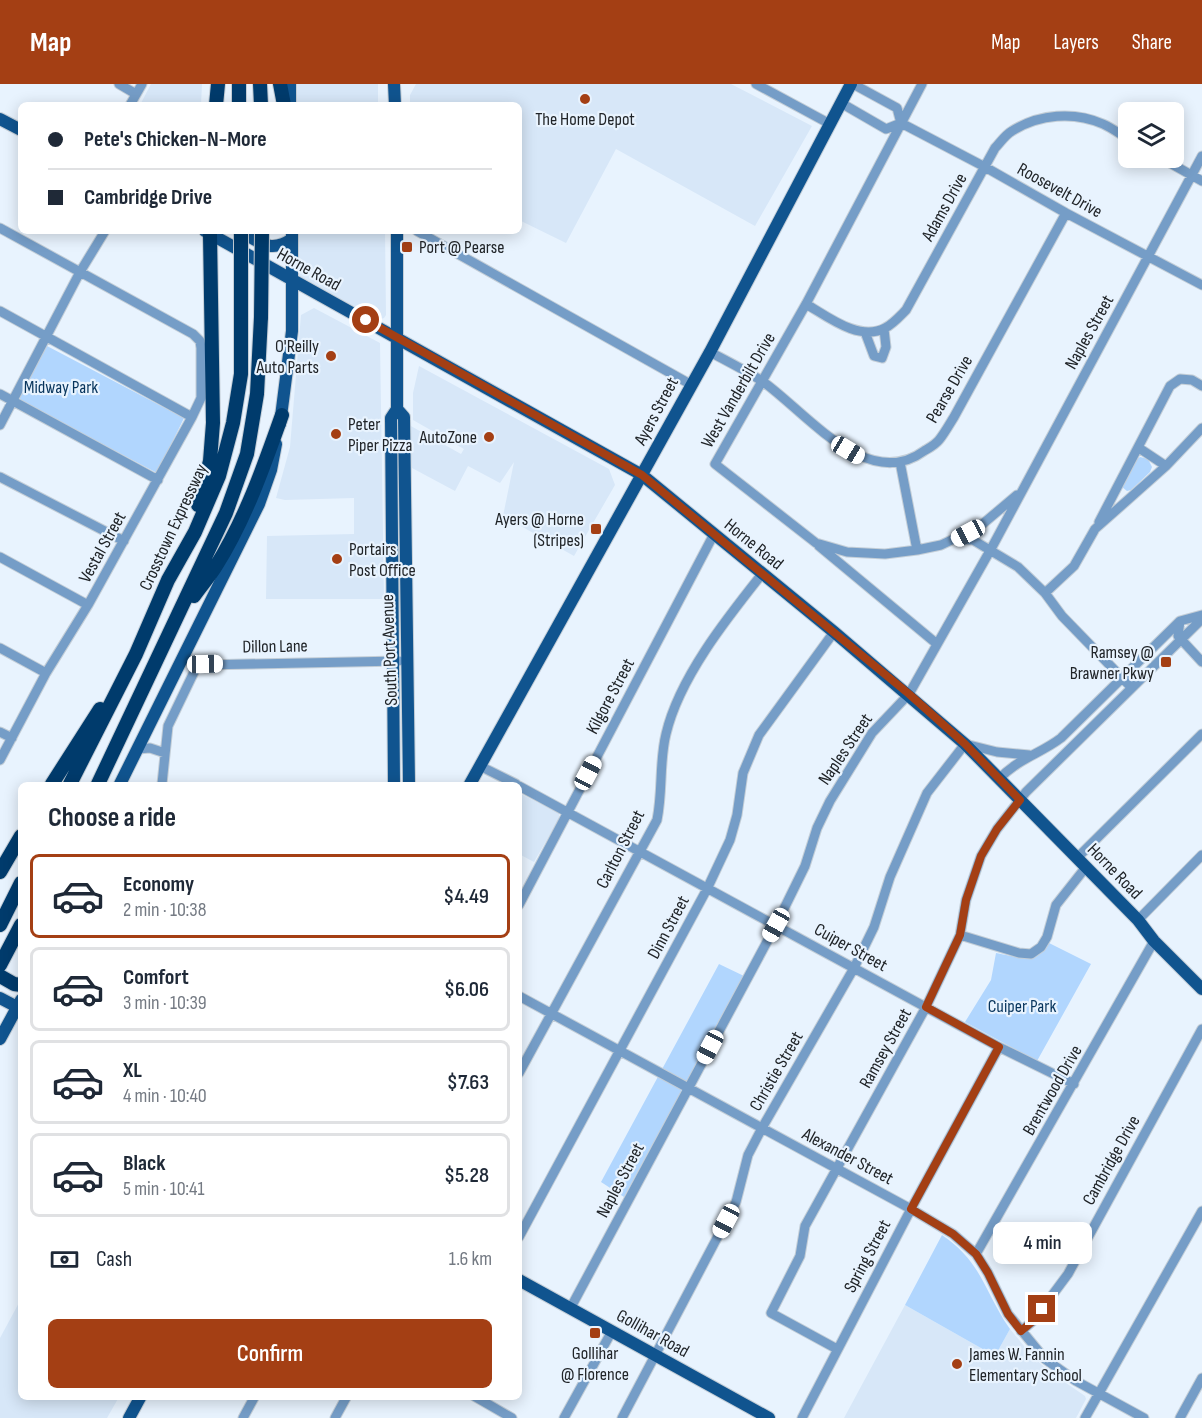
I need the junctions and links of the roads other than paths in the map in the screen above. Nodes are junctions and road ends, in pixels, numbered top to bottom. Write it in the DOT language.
graph roads {
  1 [pos="119,84"];
  2 [pos="142,84"];
  3 [pos="211,84"];
  4 [pos="218,84"];
  5 [pos="239,84"];
  6 [pos="260,84"];
  7 [pos="280,84"];
  8 [pos="290,84"];
  9 [pos="394,84"];
  10 [pos="756,84"];
  11 [pos="852,84"];
  12 [pos="922,84"];
  13 [pos="136,94"];
  14 [pos="132,102"];
  15 [pos="211,102"];
  16 [pos="216,102"];
  17 [pos="239,102"];
  18 [pos="261,102"];
  19 [pos="283,102"];
  20 [pos="290,102"];
  21 [pos="395,102"];
  22 [pos="841,103"];
  23 [pos="0,119"];
  24 [pos="901,123"];
  25 [pos="830,124"];
  26 [pos="18,128"];
  27 [pos="1118,133"];
  28 [pos="1202,156"];
  29 [pos="986,166"];
  30 [pos="1179,168"];
  31 [pos="1192,175"];
  32 [pos="1202,181"];
  33 [pos="1066,213"];
  34 [pos="0,228"];
  35 [pos="103,234"];
  36 [pos="209,234"];
  37 [pos="212,234"];
  38 [pos="240,234"];
  39 [pos="245,234"];
  40 [pos="262,234"];
  41 [pos="397,234"];
  42 [pos="422,234"];
  43 [pos="292,235"];
  44 [pos="1149,256"];
  45 [pos="80,272"];
  46 [pos="293,281"];
  47 [pos="1202,285"];
  48 [pos="806,304"];
  49 [pos="0,311"];
  50 [pos="884,329"];
  51 [pos="865,332"];
  52 [pos="47,337"];
  53 [pos="399,338"];
  54 [pos="710,352"];
  55 [pos="762,381"];
  56 [pos="690,384"];
  57 [pos="1202,386"];
  58 [pos="0,394"];
  59 [pos="13,401"];
  60 [pos="397,409"];
  61 [pos="282,415"];
  62 [pos="192,417"];
  63 [pos="0,425"];
  64 [pos="1202,428"];
  65 [pos="1138,448"];
  66 [pos="900,462"];
  67 [pos="1166,466"];
  68 [pos="642,475"];
  69 [pos="0,477"];
  70 [pos="158,480"];
  71 [pos="1021,491"];
  72 [pos="1095,529"];
  73 [pos="714,534"];
  74 [pos="956,539"];
  75 [pos="124,541"];
  76 [pos="816,543"];
  77 [pos="186,548"];
  78 [pos="991,549"];
  79 [pos="917,550"];
  80 [pos="0,557"];
  81 [pos="762,574"];
  82 [pos="1045,593"];
  83 [pos="88,605"];
  84 [pos="1202,617"];
  85 [pos="1179,621"];
  86 [pos="175,622"];
  87 [pos="834,632"];
  88 [pos="1180,640"];
  89 [pos="937,644"];
  90 [pos="188,646"];
  91 [pos="0,648"];
  92 [pos="136,654"];
  93 [pos="393,661"];
  94 [pos="408,661"];
  95 [pos="1202,662"];
  96 [pos="200,665"];
  97 [pos="46,673"];
  98 [pos="1122,677"];
  99 [pos="1131,687"];
  100 [pos="909,694"];
  101 [pos="0,732"];
  102 [pos="1202,734"];
  103 [pos="12,738"];
  104 [pos="965,744"];
  105 [pos="138,749"];
  106 [pos="165,753"];
  107 [pos="1029,755"];
  108 [pos="0,760"];
  109 [pos="480,766"];
  110 [pos="999,779"];
  111 [pos="53,782"];
  112 [pos="71,782"];
  113 [pos="100,782"];
  114 [pos="121,782"];
  115 [pos="162,782"];
  116 [pos="394,782"];
  117 [pos="409,782"];
  118 [pos="471,782"];
  119 [pos="511,782"];
  120 [pos="522,788"];
  121 [pos="1020,800"];
  122 [pos="567,812"];
  123 [pos="18,842"];
  124 [pos="639,851"];
  125 [pos="1202,855"];
  126 [pos="1082,863"];
  127 [pos="0,872"];
  128 [pos="18,889"];
  129 [pos="707,889"];
  130 [pos="522,899"];
  131 [pos="1138,920"];
  132 [pos="0,925"];
  133 [pos="776,925"];
  134 [pos="18,931"];
  135 [pos="960,935"];
  136 [pos="1154,941"];
  137 [pos="2,960"];
  138 [pos="854,968"];
  139 [pos="0,976"];
  140 [pos="1200,981"];
  141 [pos="18,985"];
  142 [pos="0,998"];
  143 [pos="522,998"];
  144 [pos="18,1005"];
  145 [pos="926,1007"];
  146 [pos="18,1009"];
  147 [pos="551,1014"];
  148 [pos="1202,1029"];
  149 [pos="0,1039"];
  150 [pos="999,1047"];
  151 [pos="620,1050"];
  152 [pos="522,1067"];
  153 [pos="1074,1084"];
  154 [pos="688,1088"];
  155 [pos="762,1128"];
  156 [pos="837,1169"];
  157 [pos="911,1209"];
  158 [pos="1202,1211"];
  159 [pos="522,1231"];
  160 [pos="976,1254"];
  161 [pos="522,1282"];
  162 [pos="570,1308"];
  163 [pos="612,1331"];
  164 [pos="1021,1331"];
  165 [pos="837,1349"];
  166 [pos="655,1355"];
  167 [pos="1202,1378"];
  168 [pos="1098,1394"];
  169 [pos="139,1400"];
  170 [pos="253,1400"];
  171 [pos="345,1400"];
  172 [pos="481,1400"];
  173 [pos="129,1418"];
  174 [pos="243,1418"];
  175 [pos="335,1418"];
  176 [pos="512,1418"];
  177 [pos="564,1418"];
  178 [pos="622,1418"];
  179 [pos="769,1418"];
  180 [pos="802,1418"];
  181 [pos="1085,1418"];
  182 [pos="1144,1418"];
  183 [pos="1180,1418"];
  1 -- 13 [label="street"];
  2 -- 13 [label="street"];
  3 -- 15 [label="main road"];
  4 -- 16 [label="highway"];
  5 -- 17 [label="highway"];
  6 -- 18 [label="highway"];
  7 -- 19 [label="highway"];
  8 -- 20 [label="main road"];
  9 -- 21 [label="main road"];
  10 -- 25 [label="street"];
  11 -- 22 [label="main road, Ayers Street"];
  11 -- 24 [label="street, Roosevelt Drive"];
  12 -- 24 [label="street, West Vanderbilt Drive"];
  13 -- 14 [label="street"];
  22 -- 24 [label="street, Roosevelt Drive"];
  22 -- 25 [label="main road, Ayers Street"];
  23 -- 26 [label="main road"];
  24 -- 29 [label="street, Roosevelt Drive"];
  24 -- 48 [label="street, West Vanderbilt Drive"];
  25 -- 54 [label="main road, Ayers Street"];
  27 -- 29 [label="street, Adams Drive"];
  28 -- 31 [label="street, Naples Street"];
  29 -- 33 [label="street, Roosevelt Drive"];
  29 -- 50 [label="street, Adams Drive"];
  30 -- 31 [label="street"];
  31 -- 32 [label="street"];
  31 -- 44 [label="street, Naples Street"];
  33 -- 44 [label="street, Roosevelt Drive"];
  33 -- 66 [label="street, Pearse Drive"];
  34 -- 45 [label="street"];
  35 -- 45 [label="street"];
  36 -- 77 [label="highway"];
  37 -- 46 [label="main road, Horne Road"];
  38 -- 77 [label="highway, Crosstown Expressway, bridge"];
  39 -- 43 [label="main road"];
  40 -- 86 [label="highway, bridge"];
  41 -- 53 [label="main road, South Port Avenue"];
  42 -- 56 [label="street"];
  43 -- 46 [label="main road"];
  44 -- 47 [label="street, Roosevelt Drive"];
  44 -- 71 [label="street, Naples Street"];
  45 -- 52 [label="street"];
  45 -- 62 [label="street, Vestal Street"];
  46 -- 53 [label="main road, Horne Road"];
  46 -- 61 [label="main road"];
  48 -- 51 [label="street"];
  48 -- 55 [label="street, West Vanderbilt Drive"];
  49 -- 52 [label="street"];
  50 -- 51 [label="street"];
  50 -- 51 [label="street"];
  52 -- 59 [label="street"];
  52 -- 62 [label="street"];
  53 -- 60 [label="main road, South Port Avenue"];
  53 -- 68 [label="main road, Horne Road"];
  54 -- 55 [label="street, Pearse Drive"];
  54 -- 56 [label="main road, Ayers Street"];
  55 -- 66 [label="street, Pearse Drive"];
  55 -- 76 [label="street, West Vanderbilt Drive"];
  56 -- 68 [label="main road, Ayers Street"];
  57 -- 65 [label="street"];
  58 -- 59 [label="street"];
  59 -- 63 [label="street"];
  59 -- 70 [label="street"];
  60 -- 93 [label="main road, South Port Avenue"];
  60 -- 94 [label="main road, South Port Avenue"];
  61 -- 86 [label="highway"];
  61 -- 90 [label="main road"];
  62 -- 70 [label="street, Vestal Street"];
  64 -- 67 [label="street"];
  65 -- 67 [label="street"];
  65 -- 72 [label="street"];
  66 -- 79 [label="street"];
  67 -- 72 [label="street"];
  68 -- 73 [label="main road, Horne Road"];
  68 -- 109 [label="main road, Ayers Street"];
  69 -- 75 [label="street"];
  70 -- 75 [label="street, Vestal Street"];
  71 -- 74 [label="street, West Vanderbilt Drive"];
  71 -- 78 [label="street, Naples Street"];
  72 -- 82 [label="street"];
  73 -- 81 [label="main road, Horne Road"];
  73 -- 122 [label="street, Kilgore Street"];
  74 -- 78 [label="street"];
  74 -- 79 [label="street, West Vanderbilt Drive"];
  75 -- 83 [label="street, Vestal Street"];
  76 -- 79 [label="street, West Vanderbilt Drive"];
  76 -- 89 [label="street"];
  77 -- 92 [label="highway, Crosstown Expressway"];
  78 -- 82 [label="street"];
  78 -- 89 [label="street, Naples Street"];
  80 -- 83 [label="street"];
  81 -- 87 [label="main road, Horne Road"];
  81 -- 124 [label="street, Carlton Street"];
  82 -- 98 [label="street"];
  83 -- 97 [label="street, Vestal Street"];
  84 -- 85 [label="street, Ramsey Street"];
  84 -- 88 [label="street, Ramsey Street"];
  85 -- 88 [label="street"];
  85 -- 98 [label="street, Ramsey Street"];
  86 -- 113 [label="highway"];
  87 -- 100 [label="main road, Horne Road"];
  87 -- 129 [label="street, Dinn Street"];
  88 -- 95 [label="street"];
  88 -- 99 [label="street, Ramsey Street"];
  89 -- 100 [label="street, Naples Street"];
  90 -- 96 [label="street"];
  90 -- 105 [label="main road"];
  91 -- 97 [label="street"];
  92 -- 111 [label="highway"];
  92 -- 112 [label="highway, Crosstown Expressway"];
  93 -- 94 [label="street, Dillon Lane"];
  93 -- 96 [label="street, Dillon Lane"];
  93 -- 116 [label="main road, South Port Avenue"];
  94 -- 117 [label="main road, South Port Avenue"];
  96 -- 106 [label="street"];
  97 -- 103 [label="street, Vestal Street"];
  98 -- 99 [label="street"];
  98 -- 107 [label="street, Ramsey Street"];
  99 -- 121 [label="street, Ramsey Street"];
  100 -- 104 [label="main road, Horne Road"];
  100 -- 133 [label="street, Naples Street"];
  101 -- 103 [label="street"];
  102 -- 126 [label="street"];
  103 -- 108 [label="street, Vestal Street"];
  104 -- 107 [label="street"];
  104 -- 110 [label="main road, Horne Road"];
  104 -- 138 [label="street, Christie Street"];
  105 -- 106 [label="street"];
  105 -- 114 [label="main road"];
  106 -- 115 [label="street"];
  107 -- 110 [label="street, Ramsey Street"];
  109 -- 118 [label="main road, Ayers Street"];
  109 -- 119 [label="street, Cuiper Street"];
  110 -- 121 [label="main road, Horne Road"];
  120 -- 122 [label="street, Cuiper Street"];
  121 -- 126 [label="main road, Horne Road"];
  121 -- 135 [label="street, Ramsey Street"];
  122 -- 124 [label="street, Cuiper Street"];
  122 -- 130 [label="street, Kilgore Street"];
  123 -- 127 [label="highway"];
  124 -- 129 [label="street, Cuiper Street"];
  124 -- 147 [label="street, Carlton Street"];
  125 -- 131 [label="street"];
  126 -- 131 [label="main road, Horne Road"];
  126 -- 135 [label="street"];
  128 -- 132 [label="highway"];
  129 -- 133 [label="street, Cuiper Street"];
  129 -- 151 [label="street, Dinn Street"];
  131 -- 136 [label="main road, Horne Road"];
  133 -- 138 [label="street, Cuiper Street"];
  133 -- 154 [label="street, Naples Street"];
  134 -- 137 [label="highway"];
  135 -- 145 [label="street, Ramsey Street"];
  136 -- 140 [label="main road, Horne Road"];
  136 -- 153 [label="street, Brentwood Drive"];
  138 -- 145 [label="street, Cuiper Street"];
  138 -- 155 [label="street, Christie Street"];
  139 -- 141 [label="highway"];
  142 -- 144 [label="main road"];
  143 -- 147 [label="street, Alexander Street"];
  145 -- 150 [label="street, Cuiper Street"];
  145 -- 156 [label="street, Ramsey Street"];
  146 -- 149 [label="main road"];
  147 -- 151 [label="street, Alexander Street"];
  147 -- 152 [label="street, Carlton Street"];
  148 -- 164 [label="street, Cambridge Drive"];
  150 -- 153 [label="street, Cuiper Street"];
  150 -- 157 [label="street, Spring Street"];
  151 -- 154 [label="street, Alexander Street"];
  151 -- 159 [label="street, Dinn Street"];
  153 -- 160 [label="street, Brentwood Drive"];
  154 -- 155 [label="street, Alexander Street"];
  154 -- 162 [label="street, Naples Street"];
  155 -- 156 [label="street, Alexander Street"];
  155 -- 166 [label="street, Christie Street"];
  156 -- 157 [label="street, Alexander Street"];
  156 -- 165 [label="street, Ramsey Street"];
  157 -- 160 [label="street, Alexander Street"];
  157 -- 165 [label="street, Spring Street"];
  158 -- 168 [label="street"];
  160 -- 164 [label="street, Alexander Street"];
  161 -- 162 [label="main road, Gollihar Road"];
  162 -- 163 [label="main road, Gollihar Road"];
  163 -- 166 [label="main road, Gollihar Road"];
  163 -- 177 [label="street"];
  164 -- 168 [label="street, Alexander Street"];
  165 -- 180 [label="street, Spring Street"];
  166 -- 178 [label="street, Christie Street"];
  166 -- 179 [label="main road, Gollihar Road"];
  167 -- 183 [label="street"];
  168 -- 181 [label="street"];
  168 -- 182 [label="street, Alexander Street"];
  169 -- 173 [label="main road"];
  170 -- 174 [label="street"];
  171 -- 175 [label="street"];
  172 -- 176 [label="street"];
}
